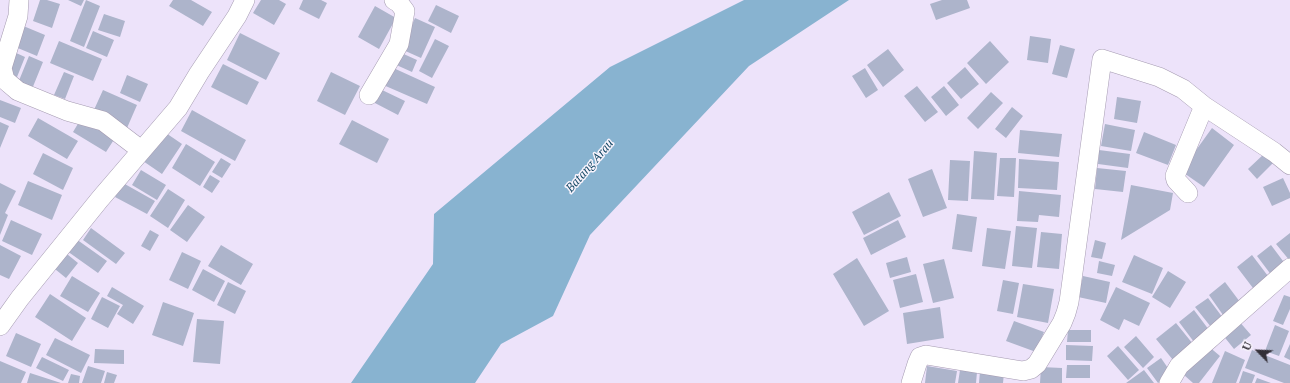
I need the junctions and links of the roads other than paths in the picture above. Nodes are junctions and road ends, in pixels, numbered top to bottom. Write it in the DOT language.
graph roads {
  1 [pos="19,0"];
  2 [pos="245,0"];
  3 [pos="394,0"];
  4 [pos="369,96"];
  5 [pos="1204,106"];
  6 [pos="142,150"];
  7 [pos="1290,165"];
  8 [pos="1188,193"];
  9 [pos="1290,268"];
  10 [pos="0,326"];
  11 [pos="911,383"];
  12 [pos="1169,383"];
  1 -- 6 [label="street"];
  2 -- 6 [label="street"];
  3 -- 4 [label="street"];
  5 -- 7 [label="street"];
  5 -- 8 [label="street"];
  5 -- 11 [label="street"];
  6 -- 10 [label="street"];
  9 -- 12 [label="street"];
}
